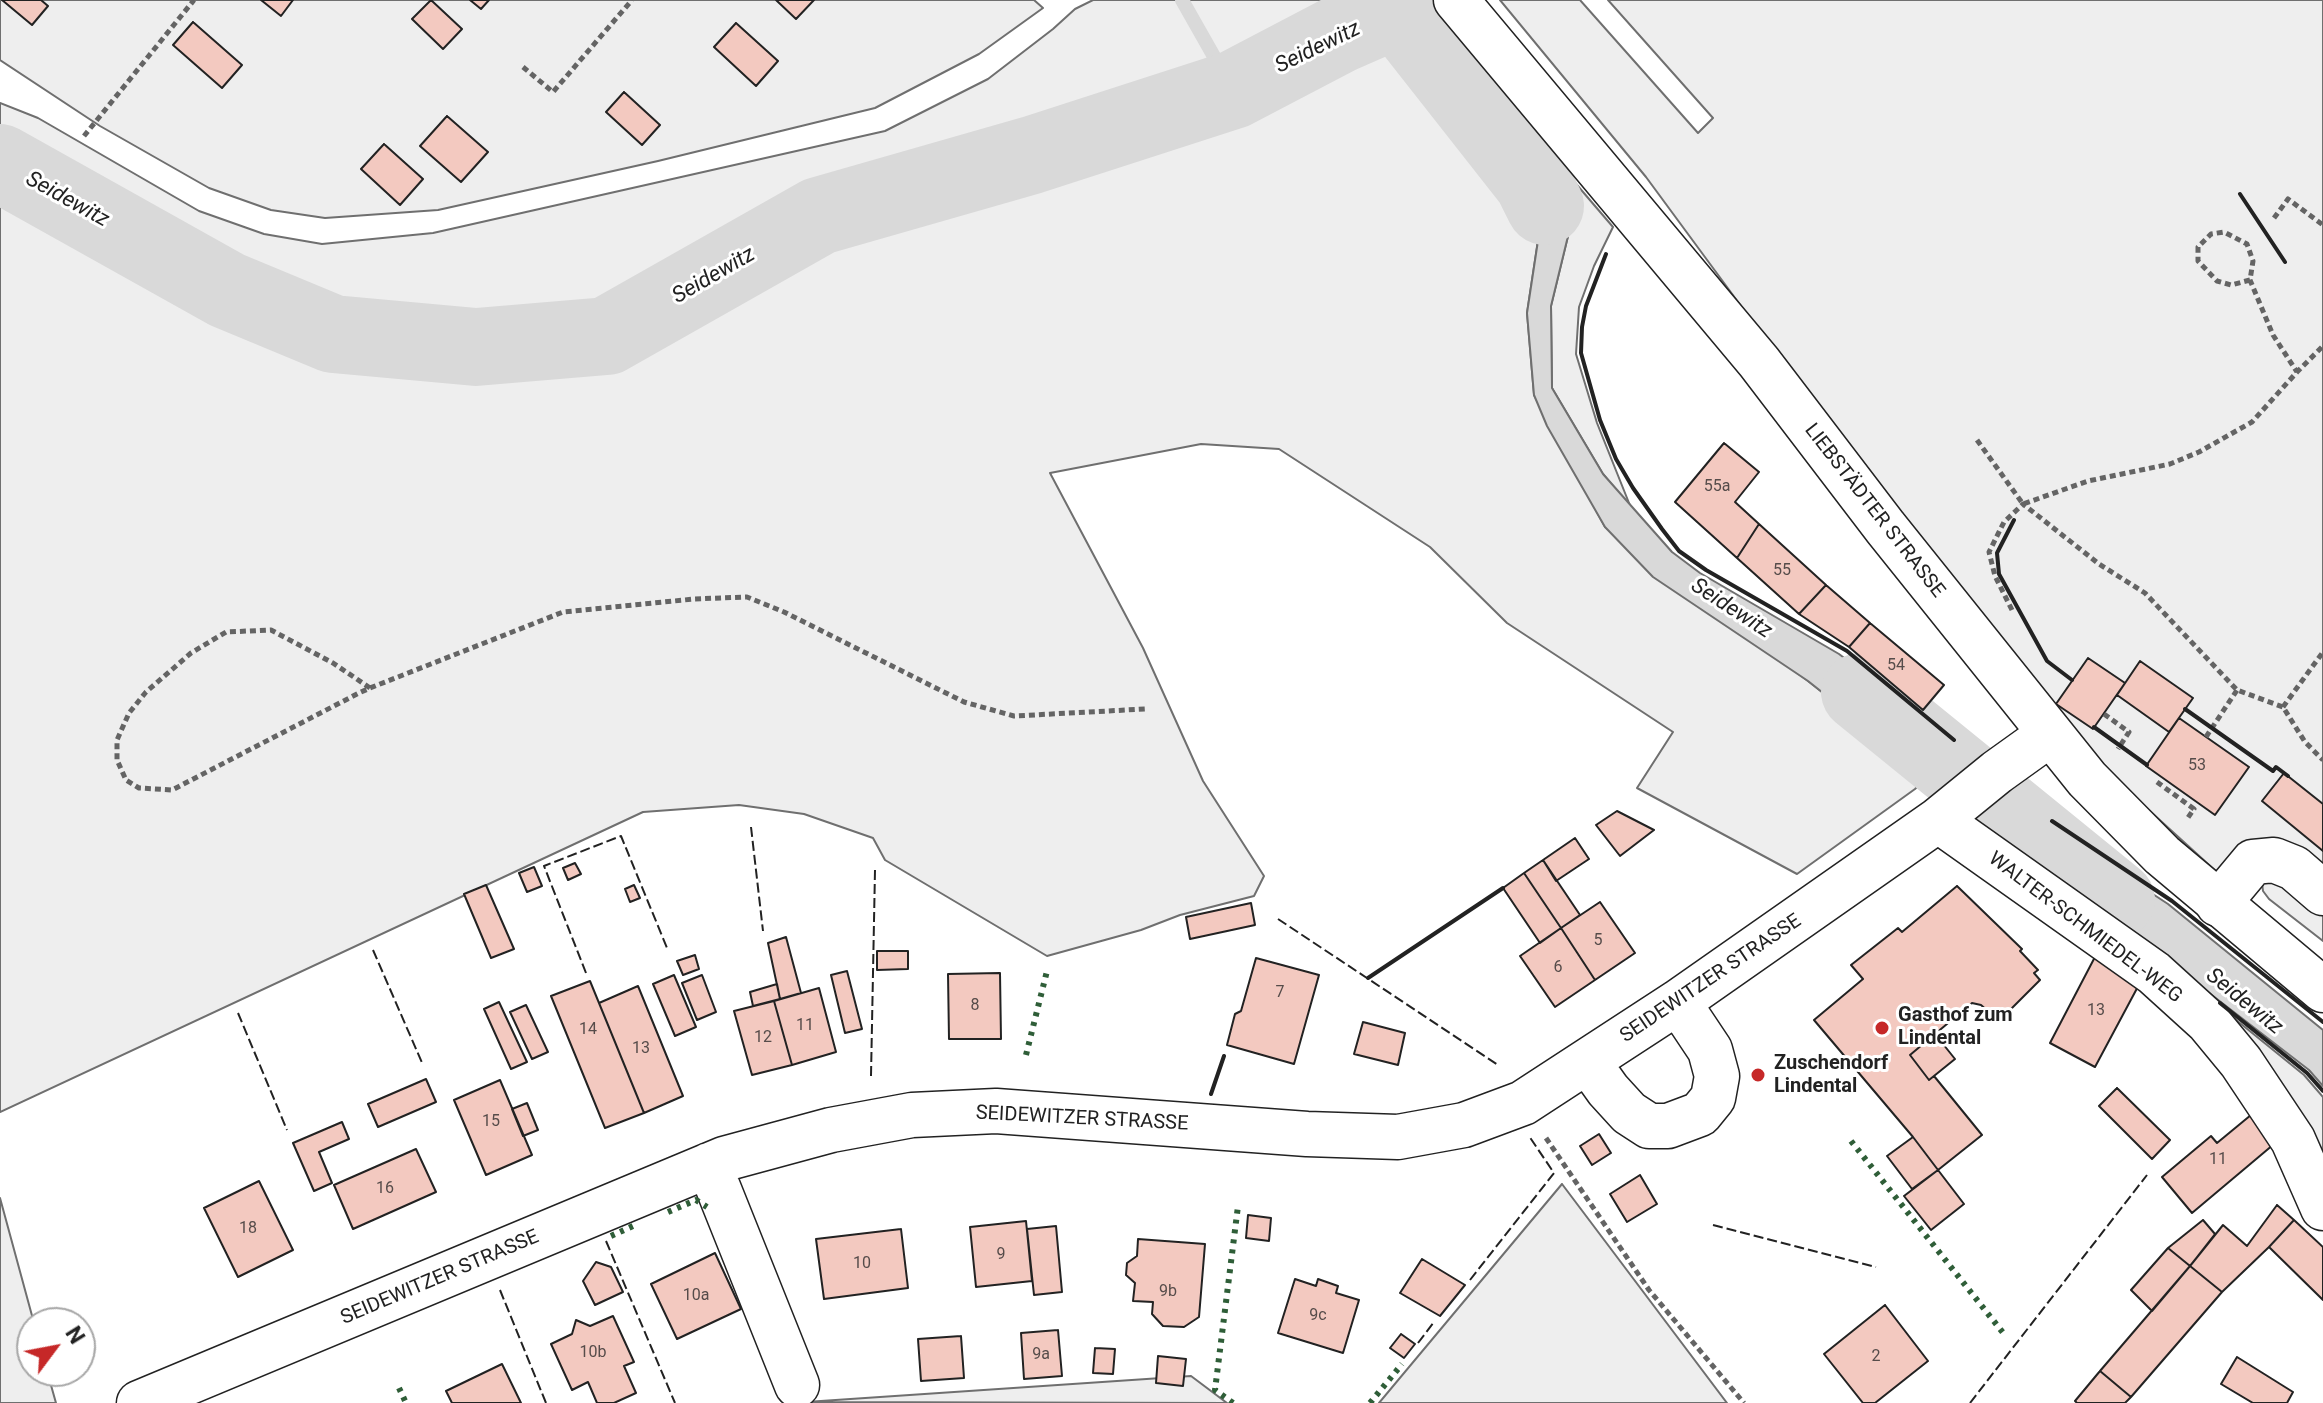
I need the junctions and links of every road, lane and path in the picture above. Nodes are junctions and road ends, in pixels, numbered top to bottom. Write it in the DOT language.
graph roads {
  1 [pos="194,0"];
  2 [pos="632,0"];
  3 [pos="1456,0"];
  4 [pos="523,67"];
  5 [pos="84,136"];
  6 [pos="2274,218"];
  7 [pos="2323,225"];
  8 [pos="2250,280"];
  9 [pos="2323,346"];
  10 [pos="2297,372"];
  11 [pos="1977,440"];
  12 [pos="2023,504"];
  13 [pos="2014,614"];
  14 [pos="2323,652"];
  15 [pos="370,688"];
  16 [pos="2237,690"];
  17 [pos="2283,707"];
  18 [pos="1145,709"];
  19 [pos="2050,734"];
  20 [pos="2206,737"];
  21 [pos="2323,760"];
  22 [pos="1949,811"];
  23 [pos="2323,893"];
  24 [pos="2218,904"];
  25 [pos="2323,990"];
  26 [pos="1678,1002"];
  27 [pos="1588,1062"];
  28 [pos="1523,1103"];
  29 [pos="709,1165"];
  30 [pos="2323,1208"];
  31 [pos="797,1385"];
  32 [pos="139,1403"];
  33 [pos="1744,1403"];
  1 -- 5 [label="path"];
  2 -- 4 [label="path"];
  3 -- 19 [label="street, LIEBSTÄDTER STRASSE"];
  6 -- 7 [label="path"];
  8 -- 8 [label="path"];
  8 -- 10 [label="path"];
  9 -- 10 [label="path"];
  10 -- 12 [label="path"];
  11 -- 12 [label="path"];
  12 -- 13 [label="path"];
  12 -- 16 [label="path"];
  14 -- 17 [label="path"];
  15 -- 15 [label="path"];
  15 -- 18 [label="path"];
  16 -- 17 [label="path"];
  16 -- 20 [label="path"];
  17 -- 21 [label="path"];
  19 -- 22 [label="street, SEIDEWITZER STRASSE"];
  19 -- 24 [label="street, LIEBSTÄDTER STRASSE"];
  22 -- 26 [label="street, SEIDEWITZER STRASSE"];
  22 -- 30 [label="street, WALTER-SCHMIEDEL-WEG"];
  23 -- 24 [label="street"];
  24 -- 25 [label="street, LIEBSTÄDTER STRASSE"];
  26 -- 27 [label="street, SEIDEWITZER STRASSE"];
  26 -- 27 [label="street"];
  27 -- 28 [label="street, SEIDEWITZER STRASSE"];
  28 -- 29 [label="street, SEIDEWITZER STRASSE"];
  28 -- 33 [label="path"];
  29 -- 31 [label="street"];
  29 -- 32 [label="street, SEIDEWITZER STRASSE"];
}
